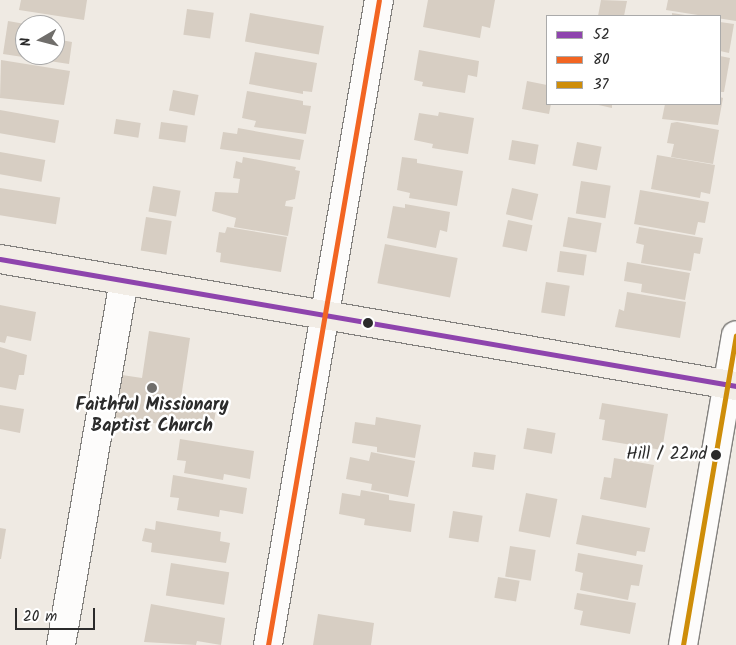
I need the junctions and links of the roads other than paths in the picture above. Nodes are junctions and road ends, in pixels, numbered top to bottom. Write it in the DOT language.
graph roads {
  1 [pos="379,0"];
  2 [pos="0,259"];
  3 [pos="124,280"];
  4 [pos="325,315"];
  5 [pos="736,336"];
  6 [pos="732,386"];
  7 [pos="61,645"];
  8 [pos="268,645"];
  9 [pos="683,645"];
  1 -- 4 [label="street"];
  2 -- 3 [label="main road"];
  3 -- 4 [label="main road"];
  3 -- 7 [label="street"];
  4 -- 6 [label="main road"];
  4 -- 8 [label="street"];
  5 -- 6 [label="street"];
  6 -- 9 [label="street"];
}
